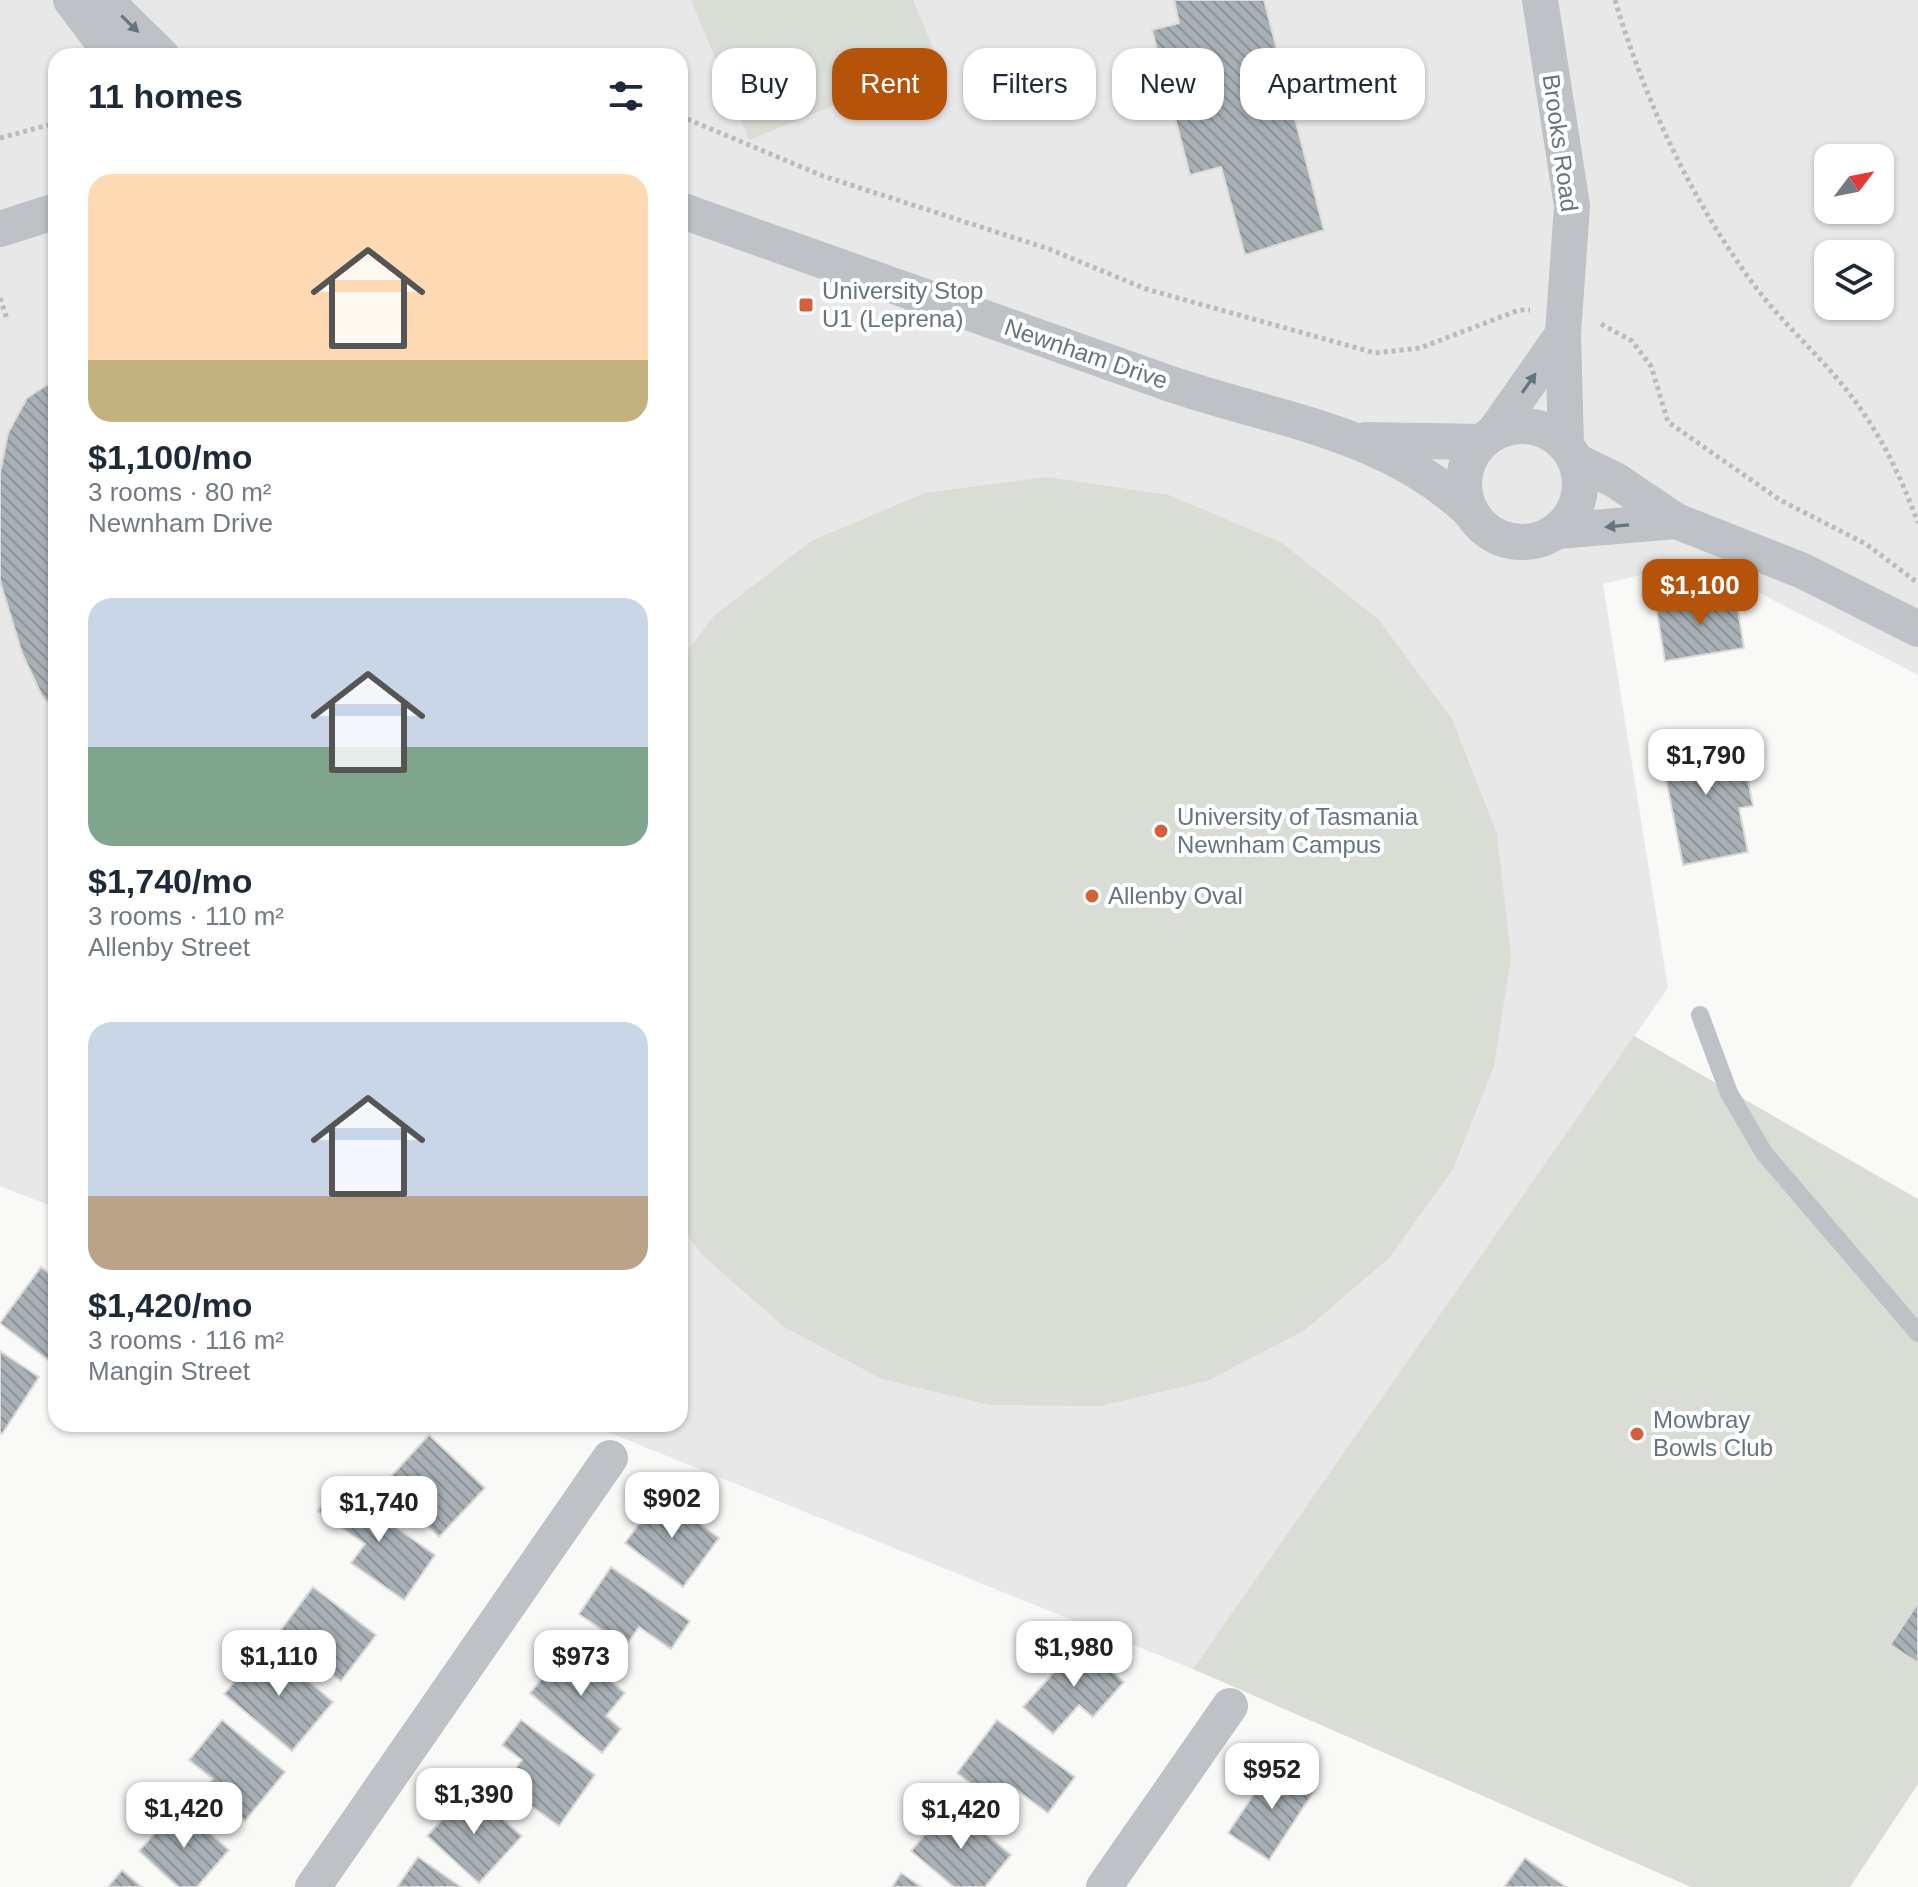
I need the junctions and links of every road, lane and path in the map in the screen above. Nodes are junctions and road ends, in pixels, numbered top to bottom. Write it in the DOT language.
graph roads {
  1 [pos="71,0"];
  2 [pos="92,0"];
  3 [pos="1615,0"];
  4 [pos="1537,6"];
  5 [pos="107,48"];
  6 [pos="154,48"];
  7 [pos="688,119"];
  8 [pos="48,125"];
  9 [pos="0,138"];
  10 [pos="688,213"];
  11 [pos="48,214"];
  12 [pos="0,229"];
  13 [pos="0,298"];
  14 [pos="7,319"];
  15 [pos="1564,322"];
  16 [pos="1488,437"];
  17 [pos="1360,440"];
  18 [pos="1571,452"];
  19 [pos="1472,513"];
  20 [pos="1676,521"];
  21 [pos="1918,523"];
  22 [pos="1557,531"];
  23 [pos="1918,583"];
  24 [pos="1918,629"];
  25 [pos="1700,1015"];
  26 [pos="1918,1333"];
  27 [pos="610,1458"];
  28 [pos="1230,1706"];
  29 [pos="313,1887"];
  30 [pos="1104,1887"];
  1 -- 5 [label="street"];
  2 -- 6 [label="street, one-way"];
  3 -- 21 [label="path"];
  4 -- 15 [label="street, Brooks Road"];
  7 -- 15 [label="path"];
  8 -- 9 [label="path"];
  10 -- 17 [label="street, Newnham Drive"];
  11 -- 12 [label="street"];
  13 -- 14 [label="path"];
  16 -- 15 [label="street, one-way"];
  15 -- 18 [label="street, Brooks Road"];
  15 -- 23 [label="path"];
  16 -- 17 [label="street, Newnham Drive"];
  16 -- 18 [label="street"];
  16 -- 19 [label="street"];
  17 -- 19 [label="street, Newnham Drive"];
  18 -- 20 [label="street"];
  18 -- 22 [label="street"];
  19 -- 22 [label="street"];
  20 -- 22 [label="street, one-way"];
  20 -- 24 [label="street"];
  25 -- 26 [label="lane"];
  27 -- 29 [label="street"];
  28 -- 30 [label="street"];
}
